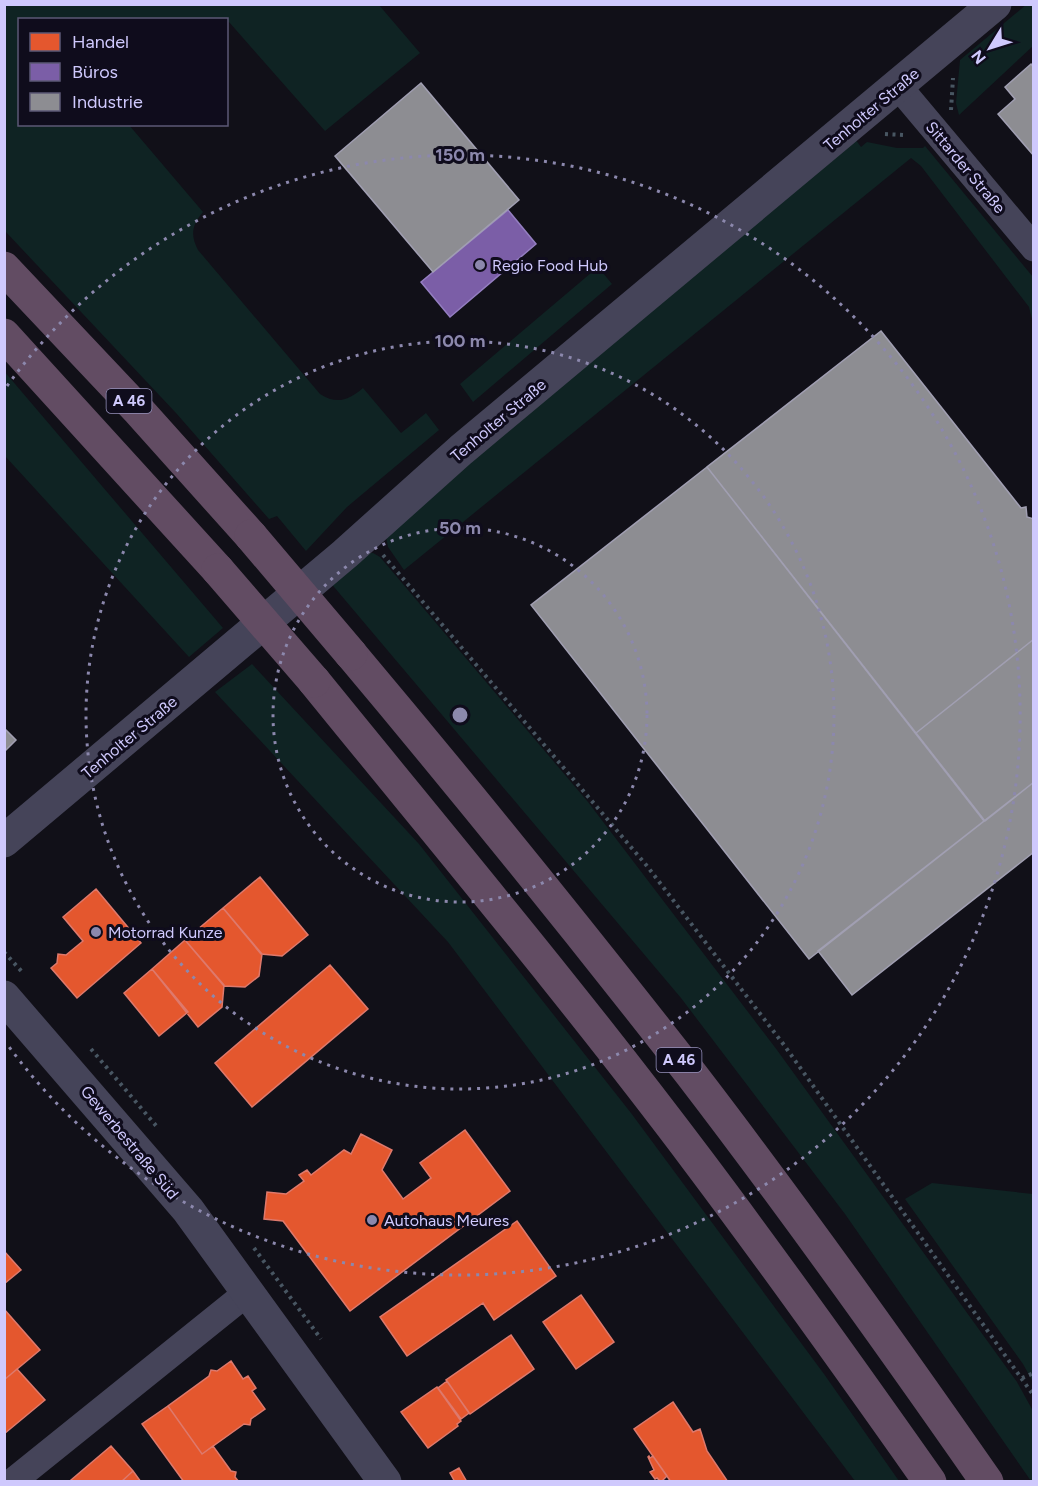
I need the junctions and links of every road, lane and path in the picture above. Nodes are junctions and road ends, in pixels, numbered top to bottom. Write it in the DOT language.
graph roads {
  1 [pos="995,4"];
  2 [pos="898,86"];
  3 [pos="1034,248"];
  4 [pos="4,268"];
  5 [pos="4,335"];
  6 [pos="367,535"];
  7 [pos="4,841"];
  8 [pos="4,997"];
  9 [pos="248,1292"];
  10 [pos="1034,1373"];
  11 [pos="1022,1378"];
  12 [pos="1034,1396"];
  13 [pos="12,1482"];
  14 [pos="385,1482"];
  15 [pos="930,1482"];
  16 [pos="987,1482"];
  1 -- 2 [label="street, Tenholter Straße"];
  2 -- 3 [label="street, Sittarder Straße"];
  2 -- 6 [label="street, Tenholter Straße"];
  4 -- 16 [label="highway, A 46, bridge"];
  5 -- 15 [label="highway, A 46, bridge"];
  6 -- 7 [label="street, Tenholter Straße"];
  6 -- 11 [label="path"];
  8 -- 9 [label="street, Gewerbestraße Süd"];
  9 -- 13 [label="street"];
  9 -- 14 [label="street, Gewerbestraße Süd"];
  10 -- 11 [label="path"];
  11 -- 12 [label="path"];
}
